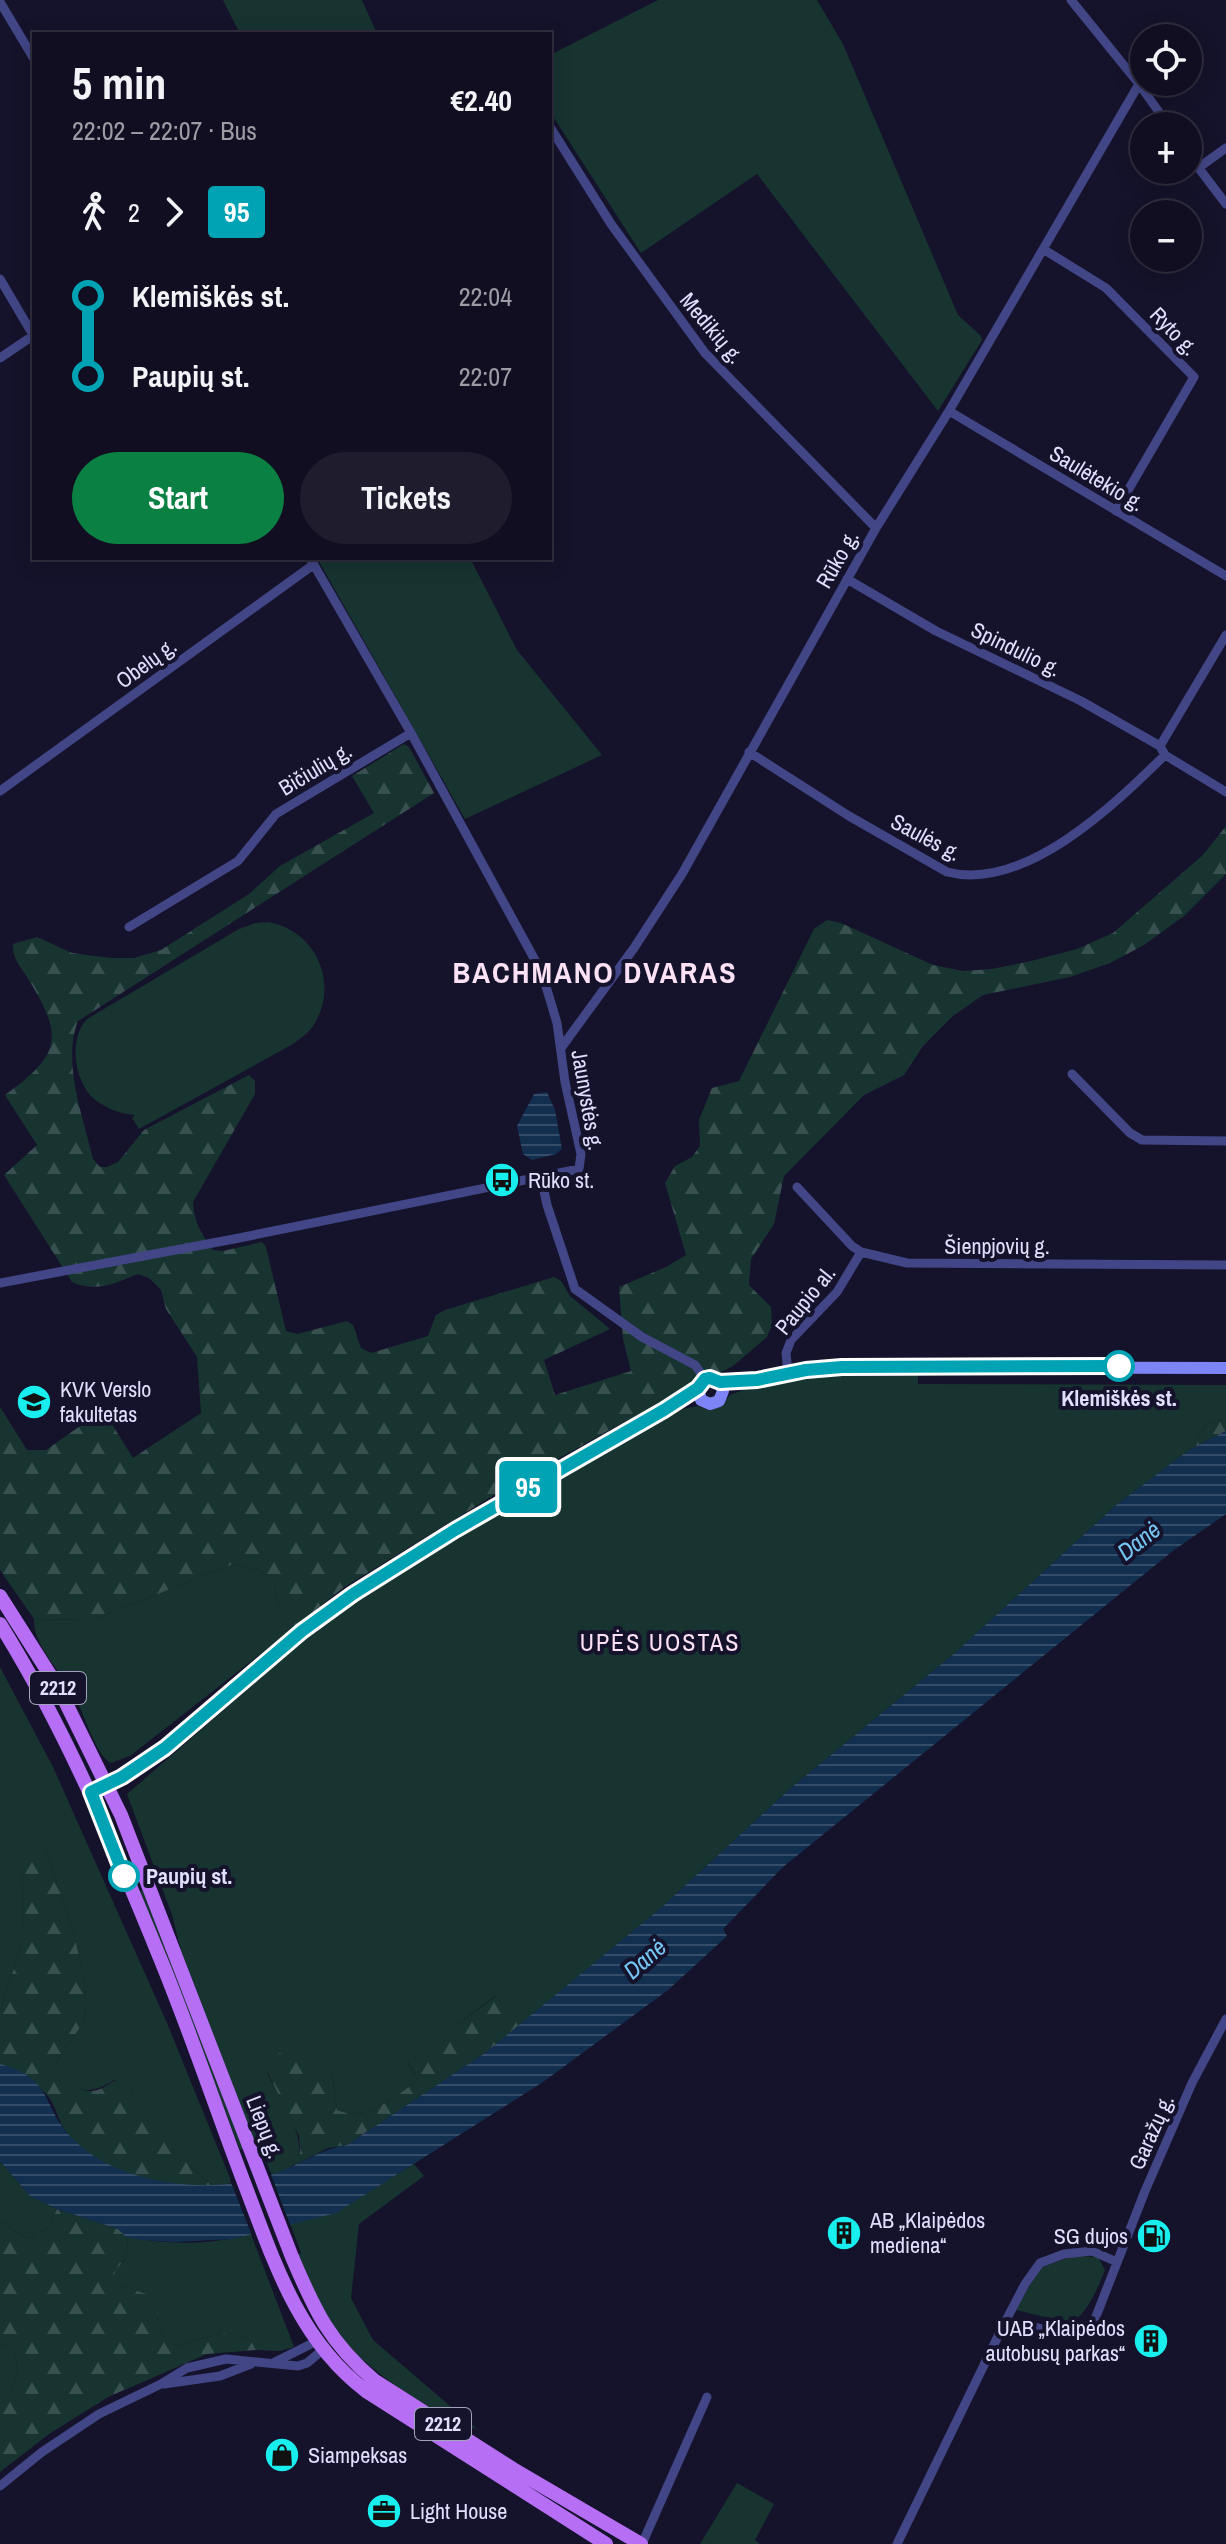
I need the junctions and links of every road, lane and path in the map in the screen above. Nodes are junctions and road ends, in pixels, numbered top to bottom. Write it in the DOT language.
graph roads {
  1 [pos="1071,0"];
  2 [pos="0,2"];
  3 [pos="32,56"];
  4 [pos="1130,73"];
  5 [pos="1132,96"];
  6 [pos="552,130"];
  7 [pos="1226,148"];
  8 [pos="1202,165"];
  9 [pos="1202,173"];
  10 [pos="1226,204"];
  11 [pos="1043,249"];
  12 [pos="0,279"];
  13 [pos="32,332"];
  14 [pos="32,336"];
  15 [pos="0,358"];
  16 [pos="949,411"];
  17 [pos="1116,511"];
  18 [pos="876,528"];
  19 [pos="312,561"];
  20 [pos="1226,576"];
  21 [pos="847,579"];
  22 [pos="1226,635"];
  23 [pos="411,733"];
  24 [pos="1162,750"];
  25 [pos="749,752"];
  26 [pos="0,791"];
  27 [pos="1226,792"];
  28 [pos="129,927"];
  29 [pos="561,1048"];
  30 [pos="1072,1074"];
  31 [pos="1226,1141"];
  32 [pos="541,1177"];
  33 [pos="797,1187"];
  34 [pos="861,1252"];
  35 [pos="1226,1265"];
  36 [pos="0,1283"];
  37 [pos="1226,1368"];
  38 [pos="788,1373"];
  39 [pos="757,1380"];
  40 [pos="720,1382"];
  41 [pos="701,1389"];
  42 [pos="722,1396"];
  43 [pos="0,1596"];
  44 [pos="0,1624"];
  45 [pos="107,1785"];
  46 [pos="91,1792"];
  47 [pos="1226,2019"];
  48 [pos="1117,2262"];
  49 [pos="1002,2328"];
  50 [pos="326,2342"];
  51 [pos="275,2362"];
  52 [pos="255,2363"];
  53 [pos="161,2384"];
  54 [pos="707,2397"];
  55 [pos="0,2486"];
  56 [pos="606,2544"];
  57 [pos="642,2544"];
  58 [pos="897,2544"];
  1 -- 4 [label="street"];
  2 -- 3 [label="street"];
  5 -- 11 [label="street, Rūko g."];
  6 -- 18 [label="street, Medikių g."];
  7 -- 8 [label="street"];
  9 -- 10 [label="street"];
  11 -- 16 [label="street, Rūko g."];
  11 -- 17 [label="street, Ryto g."];
  12 -- 13 [label="street"];
  14 -- 15 [label="street"];
  16 -- 17 [label="street, Saulėtekio g."];
  16 -- 18 [label="street, Rūko g."];
  17 -- 20 [label="street, Saulėtekio g."];
  18 -- 21 [label="street, Rūko g."];
  19 -- 23 [label="street, Jaunystės g."];
  19 -- 26 [label="street, Obelų g."];
  21 -- 24 [label="street, Spindulio g."];
  21 -- 25 [label="street, Rūko g."];
  22 -- 24 [label="street, Saulės g."];
  23 -- 28 [label="street, Bičiulių g."];
  23 -- 29 [label="street, Jaunystės g."];
  24 -- 25 [label="street, Saulės g."];
  24 -- 27 [label="street, Spindulio g."];
  25 -- 29 [label="street, Rūko g."];
  29 -- 32 [label="street, Jaunystės g."];
  30 -- 31 [label="street"];
  32 -- 36 [label="street, Jaunystės g."];
  32 -- 41 [label="street"];
  33 -- 34 [label="street, Šienpjovių g."];
  34 -- 35 [label="street, Šienpjovių g."];
  34 -- 38 [label="street, Paupio al."];
  37 -- 38 [label="main road"];
  38 -- 39 [label="main road"];
  39 -- 40 [label="main road"];
  39 -- 42 [label="main road"];
  40 -- 41 [label="main road"];
  40 -- 42 [label="main road"];
  41 -- 42 [label="main road"];
  41 -- 45 [label="main road"];
  43 -- 45 [label="main road, Liepų g. / 2212"];
  44 -- 46 [label="main road, Liepų g. / 2212"];
  45 -- 46 [label="main road"];
  45 -- 50 [label="main road, Liepų g. / 2212"];
  46 -- 50 [label="main road, Liepų g. / 2212"];
  47 -- 48 [label="street, Garažų g."];
  48 -- 49 [label="street"];
  48 -- 49 [label="street, Garažų g."];
  49 -- 58 [label="street"];
  50 -- 51 [label="street"];
  50 -- 51 [label="street"];
  50 -- 56 [label="main road, Liepų g. / 2212"];
  50 -- 57 [label="main road, Liepų g. / 2212"];
  51 -- 52 [label="street"];
  52 -- 53 [label="street"];
  52 -- 53 [label="street"];
  53 -- 55 [label="street"];
  54 -- 57 [label="street"];
}
